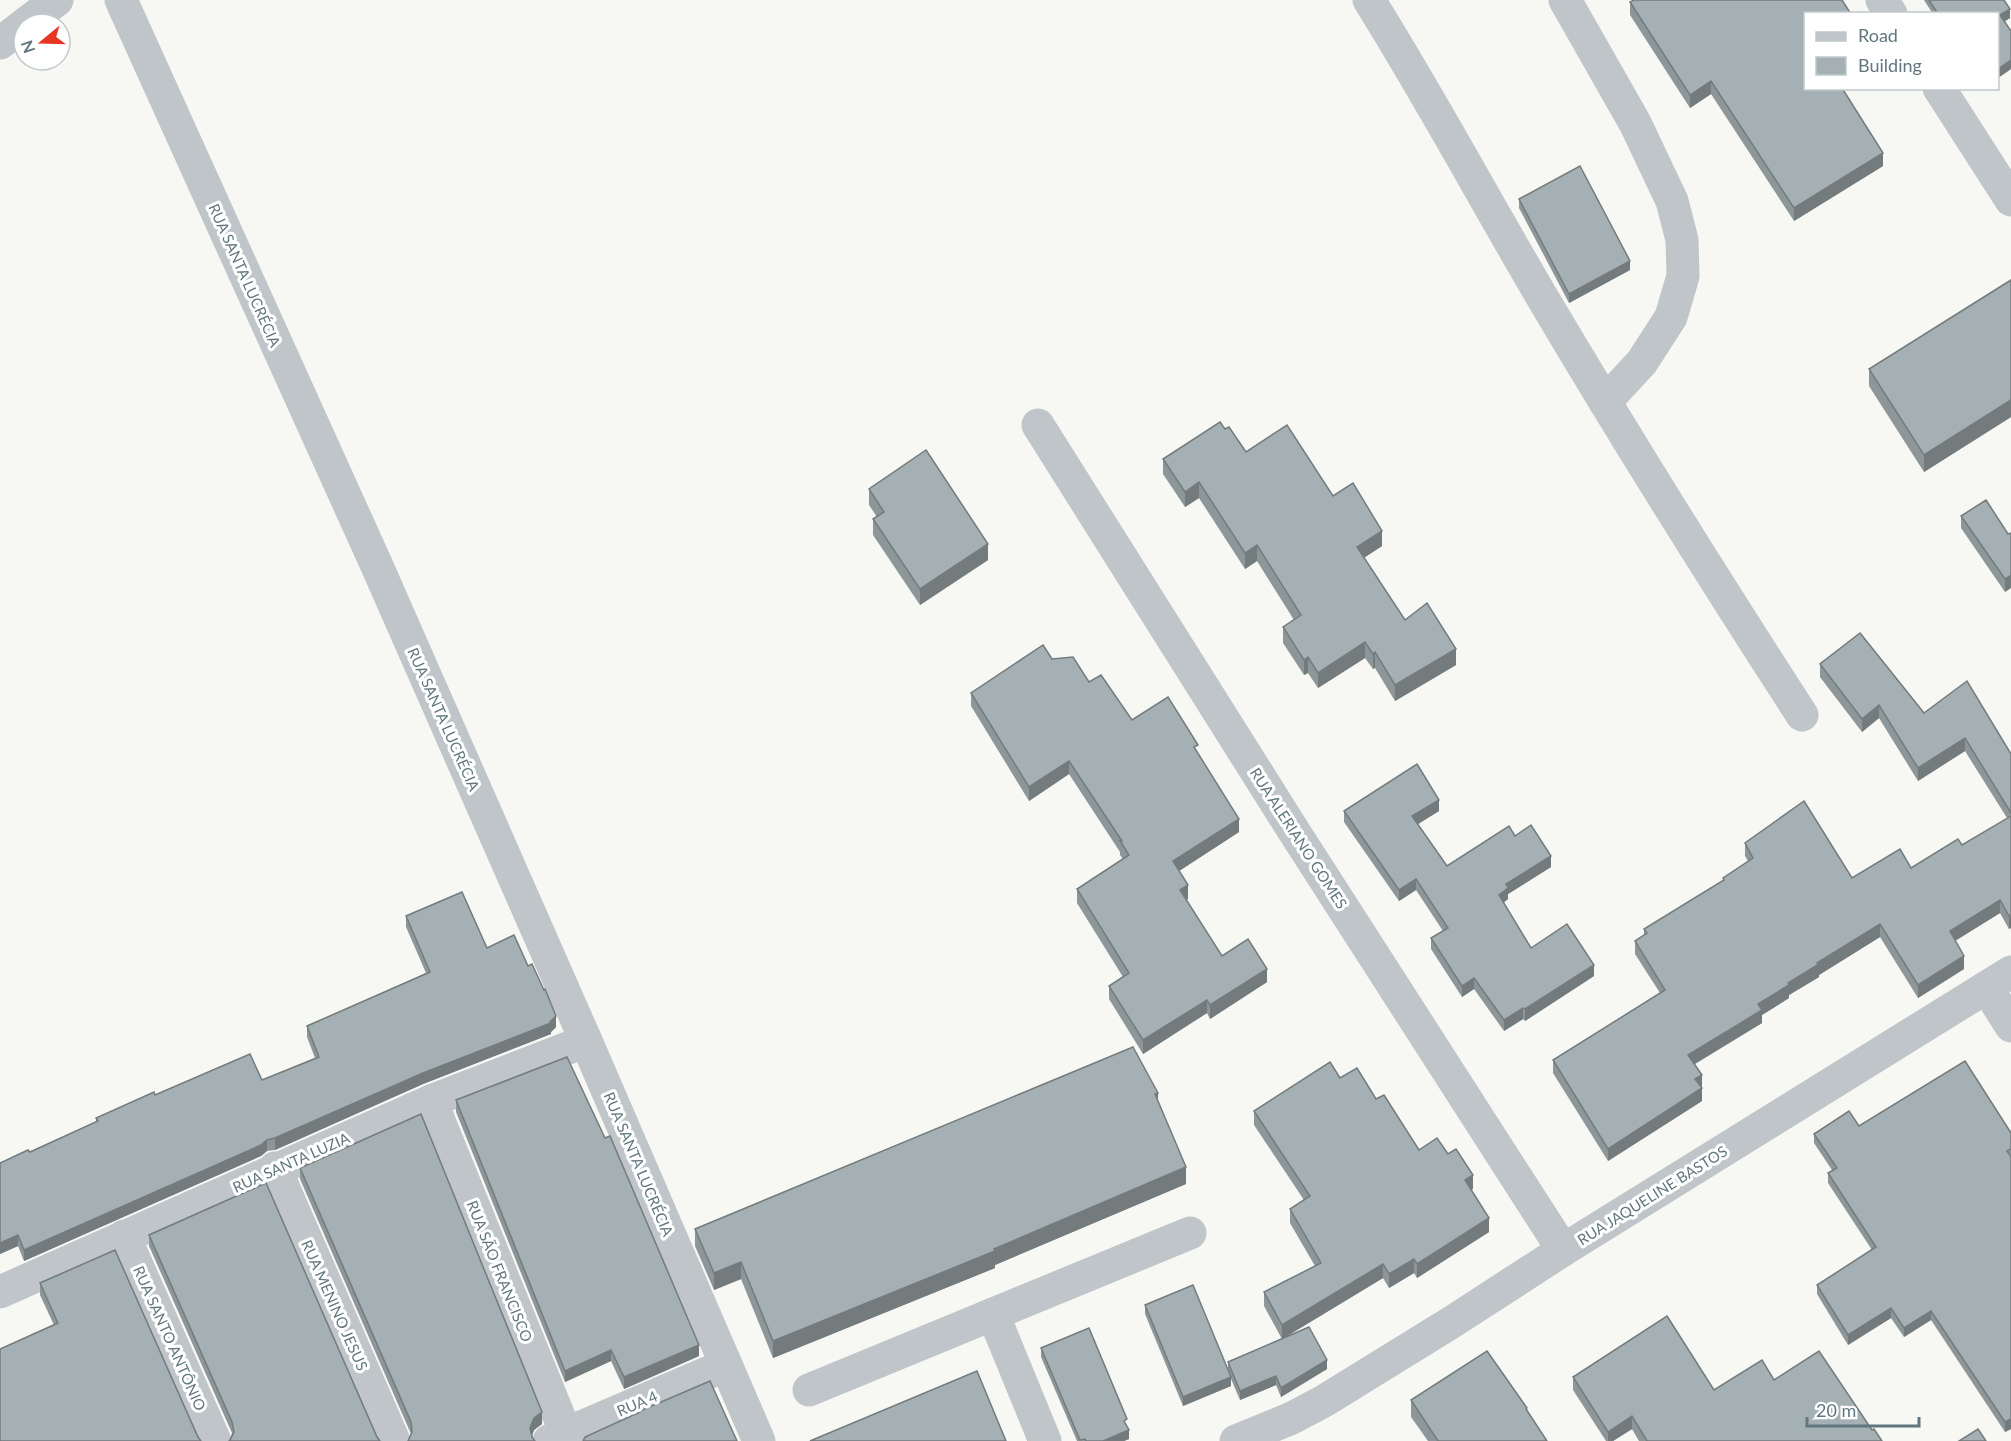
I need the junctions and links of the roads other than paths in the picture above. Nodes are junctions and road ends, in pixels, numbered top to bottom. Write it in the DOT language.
graph roads {
  1 [pos="57,0"];
  2 [pos="120,0"];
  3 [pos="1369,0"];
  4 [pos="1565,0"];
  5 [pos="41,12"];
  6 [pos="12,34"];
  7 [pos="0,43"];
  8 [pos="1940,90"];
  9 [pos="2011,200"];
  10 [pos="1605,402"];
  11 [pos="1038,425"];
  12 [pos="1802,716"];
  13 [pos="1999,980"];
  14 [pos="2011,1026"];
  15 [pos="586,1041"];
  16 [pos="431,1101"];
  17 [pos="275,1168"];
  18 [pos="1190,1233"];
  19 [pos="124,1236"];
  20 [pos="1563,1250"];
  21 [pos="0,1292"];
  22 [pos="993,1314"];
  23 [pos="726,1365"];
  24 [pos="809,1390"];
  25 [pos="561,1439"];
  26 [pos="215,1441"];
  27 [pos="394,1441"];
  28 [pos="759,1441"];
  29 [pos="1045,1441"];
  30 [pos="1236,1441"];
  1 -- 5 [label="street"];
  2 -- 15 [label="street, RUA SANTA LUCRÉCIA"];
  3 -- 10 [label="street"];
  4 -- 10 [label="street"];
  6 -- 7 [label="street"];
  8 -- 9 [label="street"];
  10 -- 12 [label="street"];
  11 -- 20 [label="street, RUA ALERIANO GOMES"];
  13 -- 14 [label="street"];
  13 -- 20 [label="street, RUA JAQUELINE BASTOS"];
  15 -- 16 [label="street, RUA SANTA LUZIA"];
  15 -- 23 [label="street, RUA SANTA LUCRÉCIA"];
  16 -- 17 [label="street, RUA SANTA LUZIA"];
  16 -- 25 [label="street, RUA SÃO FRANCISCO"];
  17 -- 19 [label="street, RUA SANTA LUZIA"];
  17 -- 27 [label="street, RUA MENINO JESUS"];
  18 -- 22 [label="street"];
  19 -- 21 [label="street, RUA SANTA LUZIA"];
  19 -- 26 [label="street, RUA SANTO ANTÔNIO"];
  20 -- 30 [label="street, RUA JAQUELINE BASTOS"];
  22 -- 24 [label="street"];
  22 -- 29 [label="street"];
  23 -- 25 [label="street, RUA 4"];
  23 -- 28 [label="street, RUA SANTA LUCRÉCIA"];
}
